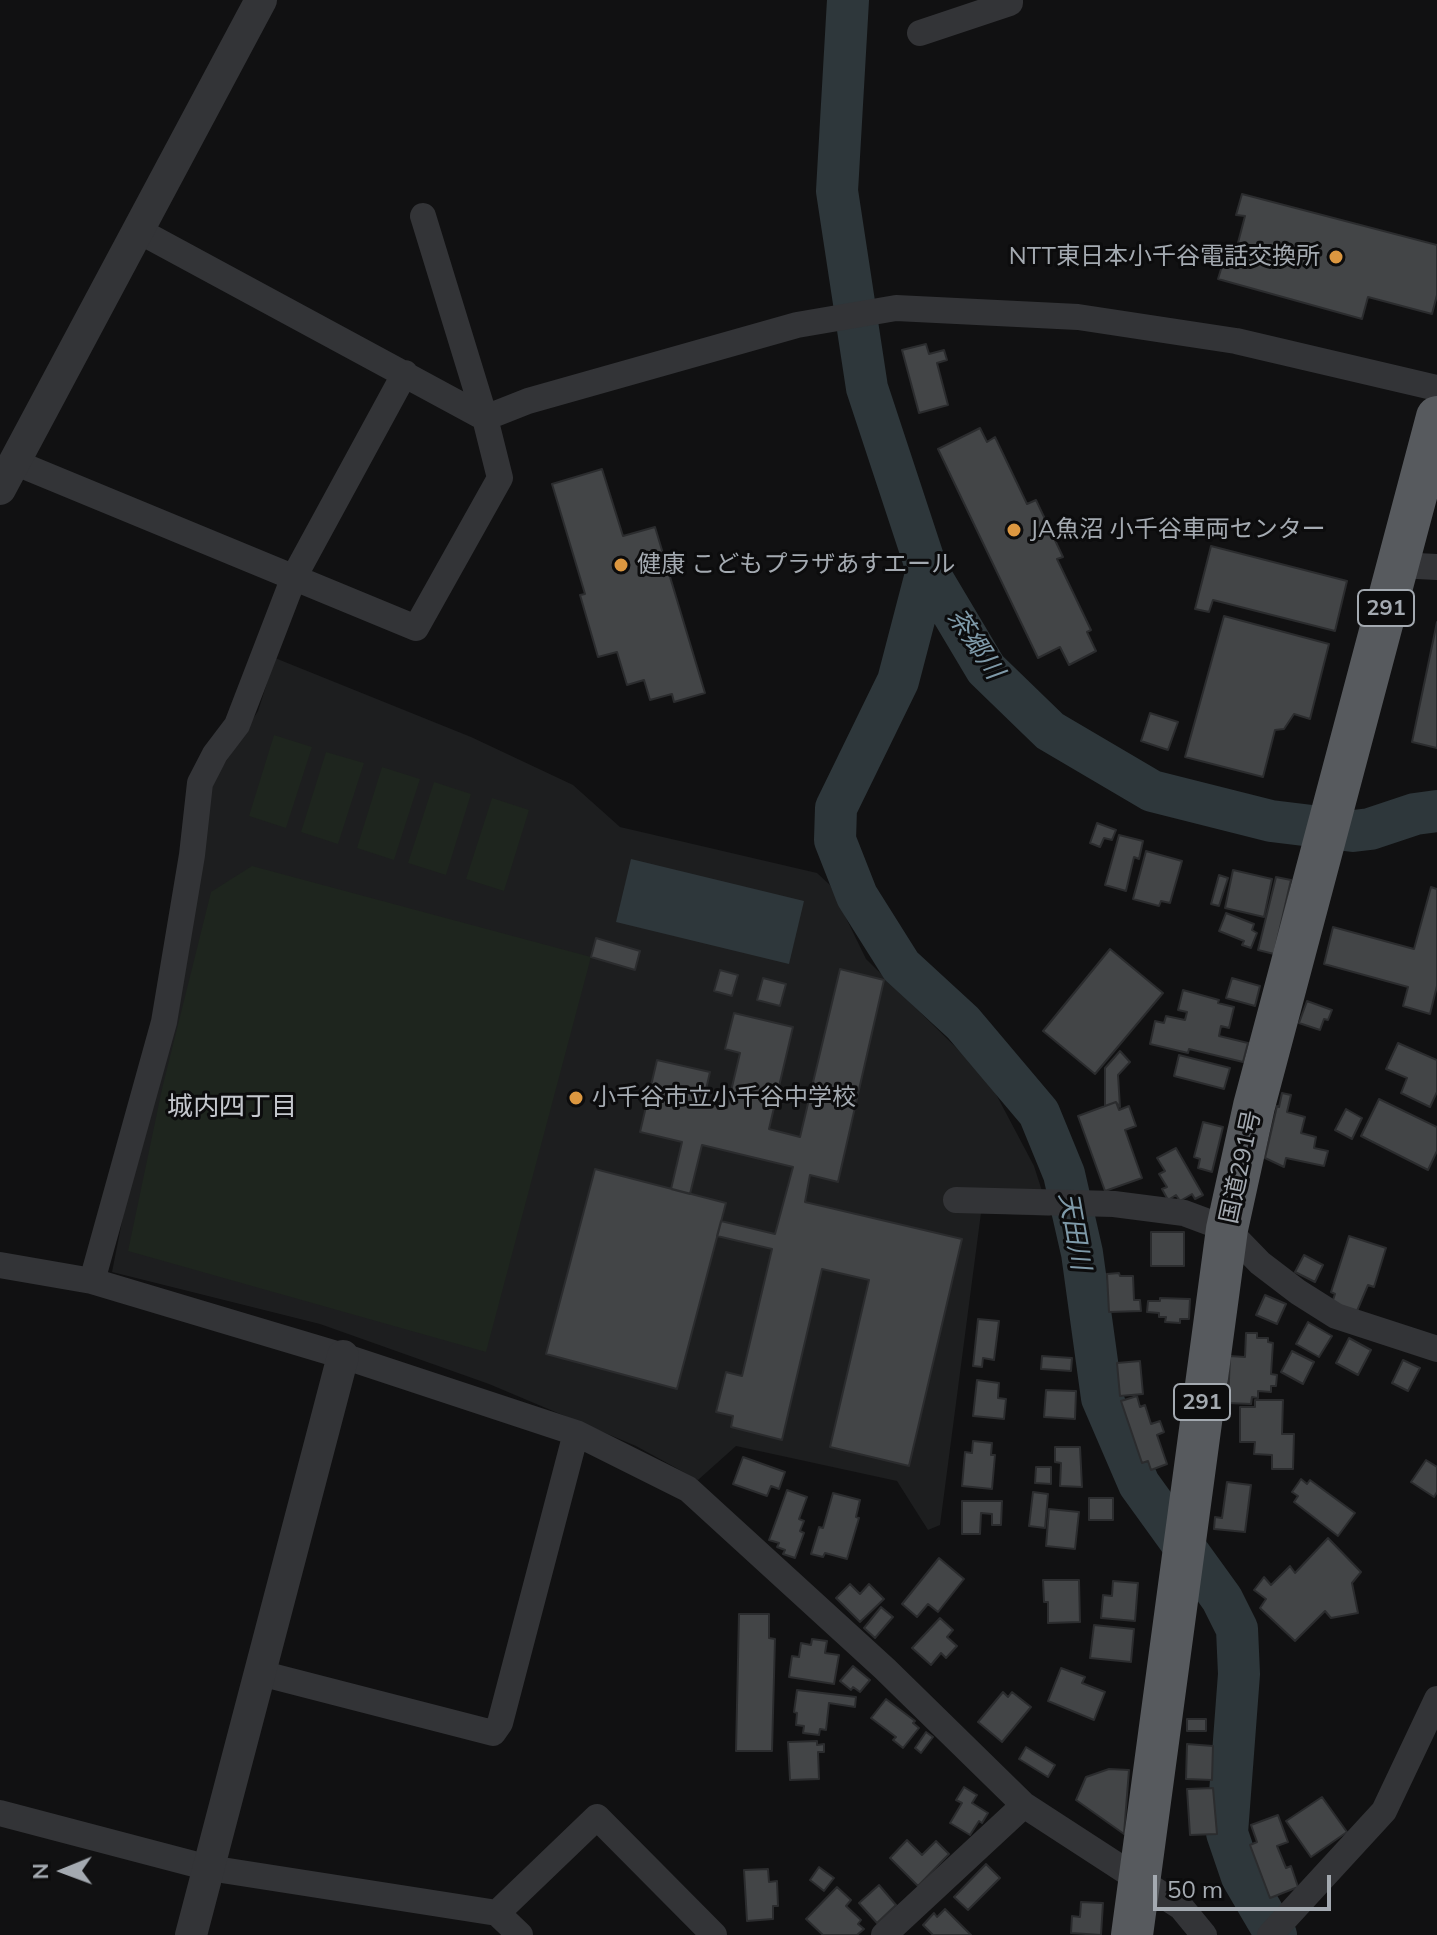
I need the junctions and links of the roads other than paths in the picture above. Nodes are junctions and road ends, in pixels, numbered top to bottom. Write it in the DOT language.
graph roads {
  1 [pos="261,0"];
  2 [pos="1010,0"];
  3 [pos="920,33"];
  4 [pos="423,216"];
  5 [pos="137,232"];
  6 [pos="405,373"];
  7 [pos="1437,388"];
  8 [pos="1437,417"];
  9 [pos="485,418"];
  10 [pos="5,468"];
  11 [pos="1417,566"];
  12 [pos="294,577"];
  13 [pos="956,1200"];
  14 [pos="1227,1229"];
  15 [pos="0,1265"];
  16 [pos="92,1281"];
  17 [pos="1437,1349"];
  18 [pos="343,1356"];
  19 [pos="576,1433"];
  20 [pos="260,1673"];
  21 [pos="1437,1699"];
  22 [pos="1024,1805"];
  23 [pos="0,1813"];
  24 [pos="209,1868"];
  25 [pos="1140,1881"];
  26 [pos="497,1913"];
  27 [pos="191,1935"];
  28 [pos="520,1935"];
  29 [pos="714,1935"];
  30 [pos="884,1935"];
  31 [pos="1132,1935"];
  32 [pos="1204,1935"];
  33 [pos="1270,1935"];
  1 -- 5 [label="street"];
  2 -- 3 [label="street"];
  4 -- 9 [label="street"];
  5 -- 6 [label="street"];
  5 -- 10 [label="street"];
  6 -- 9 [label="street"];
  6 -- 12 [label="street"];
  7 -- 9 [label="street"];
  8 -- 11 [label="highway, 国道291号 / 291"];
  9 -- 12 [label="street"];
  10 -- 12 [label="street"];
  11 -- 14 [label="highway, 国道291号 / 291"];
  12 -- 16 [label="street"];
  13 -- 14 [label="street"];
  14 -- 17 [label="street"];
  14 -- 25 [label="highway, 国道291号 / 291"];
  15 -- 16 [label="street"];
  16 -- 18 [label="street"];
  18 -- 19 [label="street"];
  18 -- 20 [label="street"];
  19 -- 20 [label="street"];
  19 -- 22 [label="street"];
  20 -- 24 [label="street"];
  21 -- 33 [label="street"];
  22 -- 25 [label="street"];
  22 -- 30 [label="street"];
  23 -- 24 [label="street"];
  24 -- 26 [label="street"];
  24 -- 27 [label="street"];
  25 -- 31 [label="highway, 国道291号 / 291"];
  25 -- 32 [label="street"];
  26 -- 28 [label="street"];
  26 -- 29 [label="street"];
}
